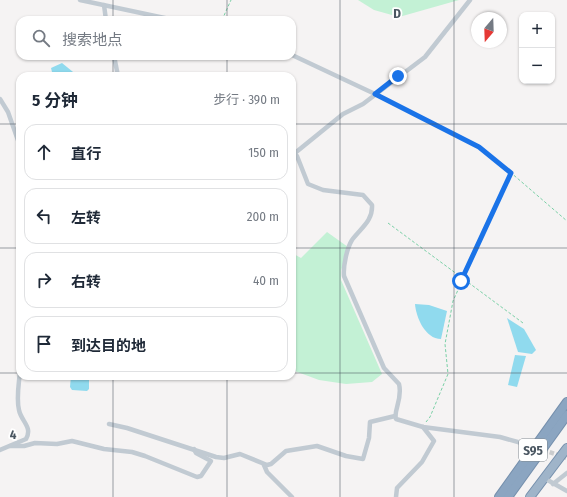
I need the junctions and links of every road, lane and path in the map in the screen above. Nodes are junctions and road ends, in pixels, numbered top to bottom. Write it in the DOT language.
graph roads {
  1 [pos="80,0"];
  2 [pos="231,0"];
  3 [pos="470,0"];
  4 [pos="104,5"];
  5 [pos="105,16"];
  6 [pos="155,16"];
  7 [pos="224,16"];
  8 [pos="296,56"];
  9 [pos="115,60"];
  10 [pos="117,72"];
  11 [pos="375,94"];
  12 [pos="0,99"];
  13 [pos="16,135"];
  14 [pos="296,150"];
  15 [pos="296,158"];
  16 [pos="511,173"];
  17 [pos="567,221"];
  18 [pos="388,223"];
  19 [pos="463,278"];
  20 [pos="523,323"];
  21 [pos="20,380"];
  22 [pos="567,402"];
  23 [pos="567,415"];
  24 [pos="395,416"];
  25 [pos="109,424"];
  26 [pos="423,427"];
  27 [pos="525,444"];
  28 [pos="10,446"];
  29 [pos="567,448"];
  30 [pos="194,449"];
  31 [pos="0,450"];
  32 [pos="264,465"];
  33 [pos="567,473"];
  34 [pos="544,478"];
  35 [pos="553,484"];
  36 [pos="567,491"];
  37 [pos="292,497"];
  38 [pos="396,497"];
  39 [pos="499,497"];
  40 [pos="508,497"];
  41 [pos="530,497"];
  1 -- 4 [label="street"];
  2 -- 7 [label="path"];
  3 -- 11 [label="street"];
  4 -- 5 [label="street"];
  4 -- 6 [label="street"];
  8 -- 11 [label="street"];
  9 -- 10 [label="street"];
  11 -- 14 [label="street"];
  11 -- 16 [label="path"];
  12 -- 13 [label="street"];
  15 -- 24 [label="street"];
  16 -- 17 [label="path"];
  16 -- 19 [label="path"];
  18 -- 19 [label="path"];
  19 -- 20 [label="path"];
  19 -- 26 [label="path"];
  21 -- 28 [label="street"];
  22 -- 39 [label="highway, S95"];
  23 -- 40 [label="highway, S95"];
  24 -- 26 [label="street"];
  24 -- 32 [label="street"];
  25 -- 30 [label="street"];
  26 -- 27 [label="street"];
  26 -- 38 [label="street"];
  28 -- 30 [label="street"];
  28 -- 31 [label="street"];
  29 -- 34 [label="highway"];
  30 -- 32 [label="street"];
  32 -- 37 [label="street"];
  33 -- 35 [label="street"];
  34 -- 35 [label="street"];
  34 -- 41 [label="highway"];
  35 -- 36 [label="street"];
}
